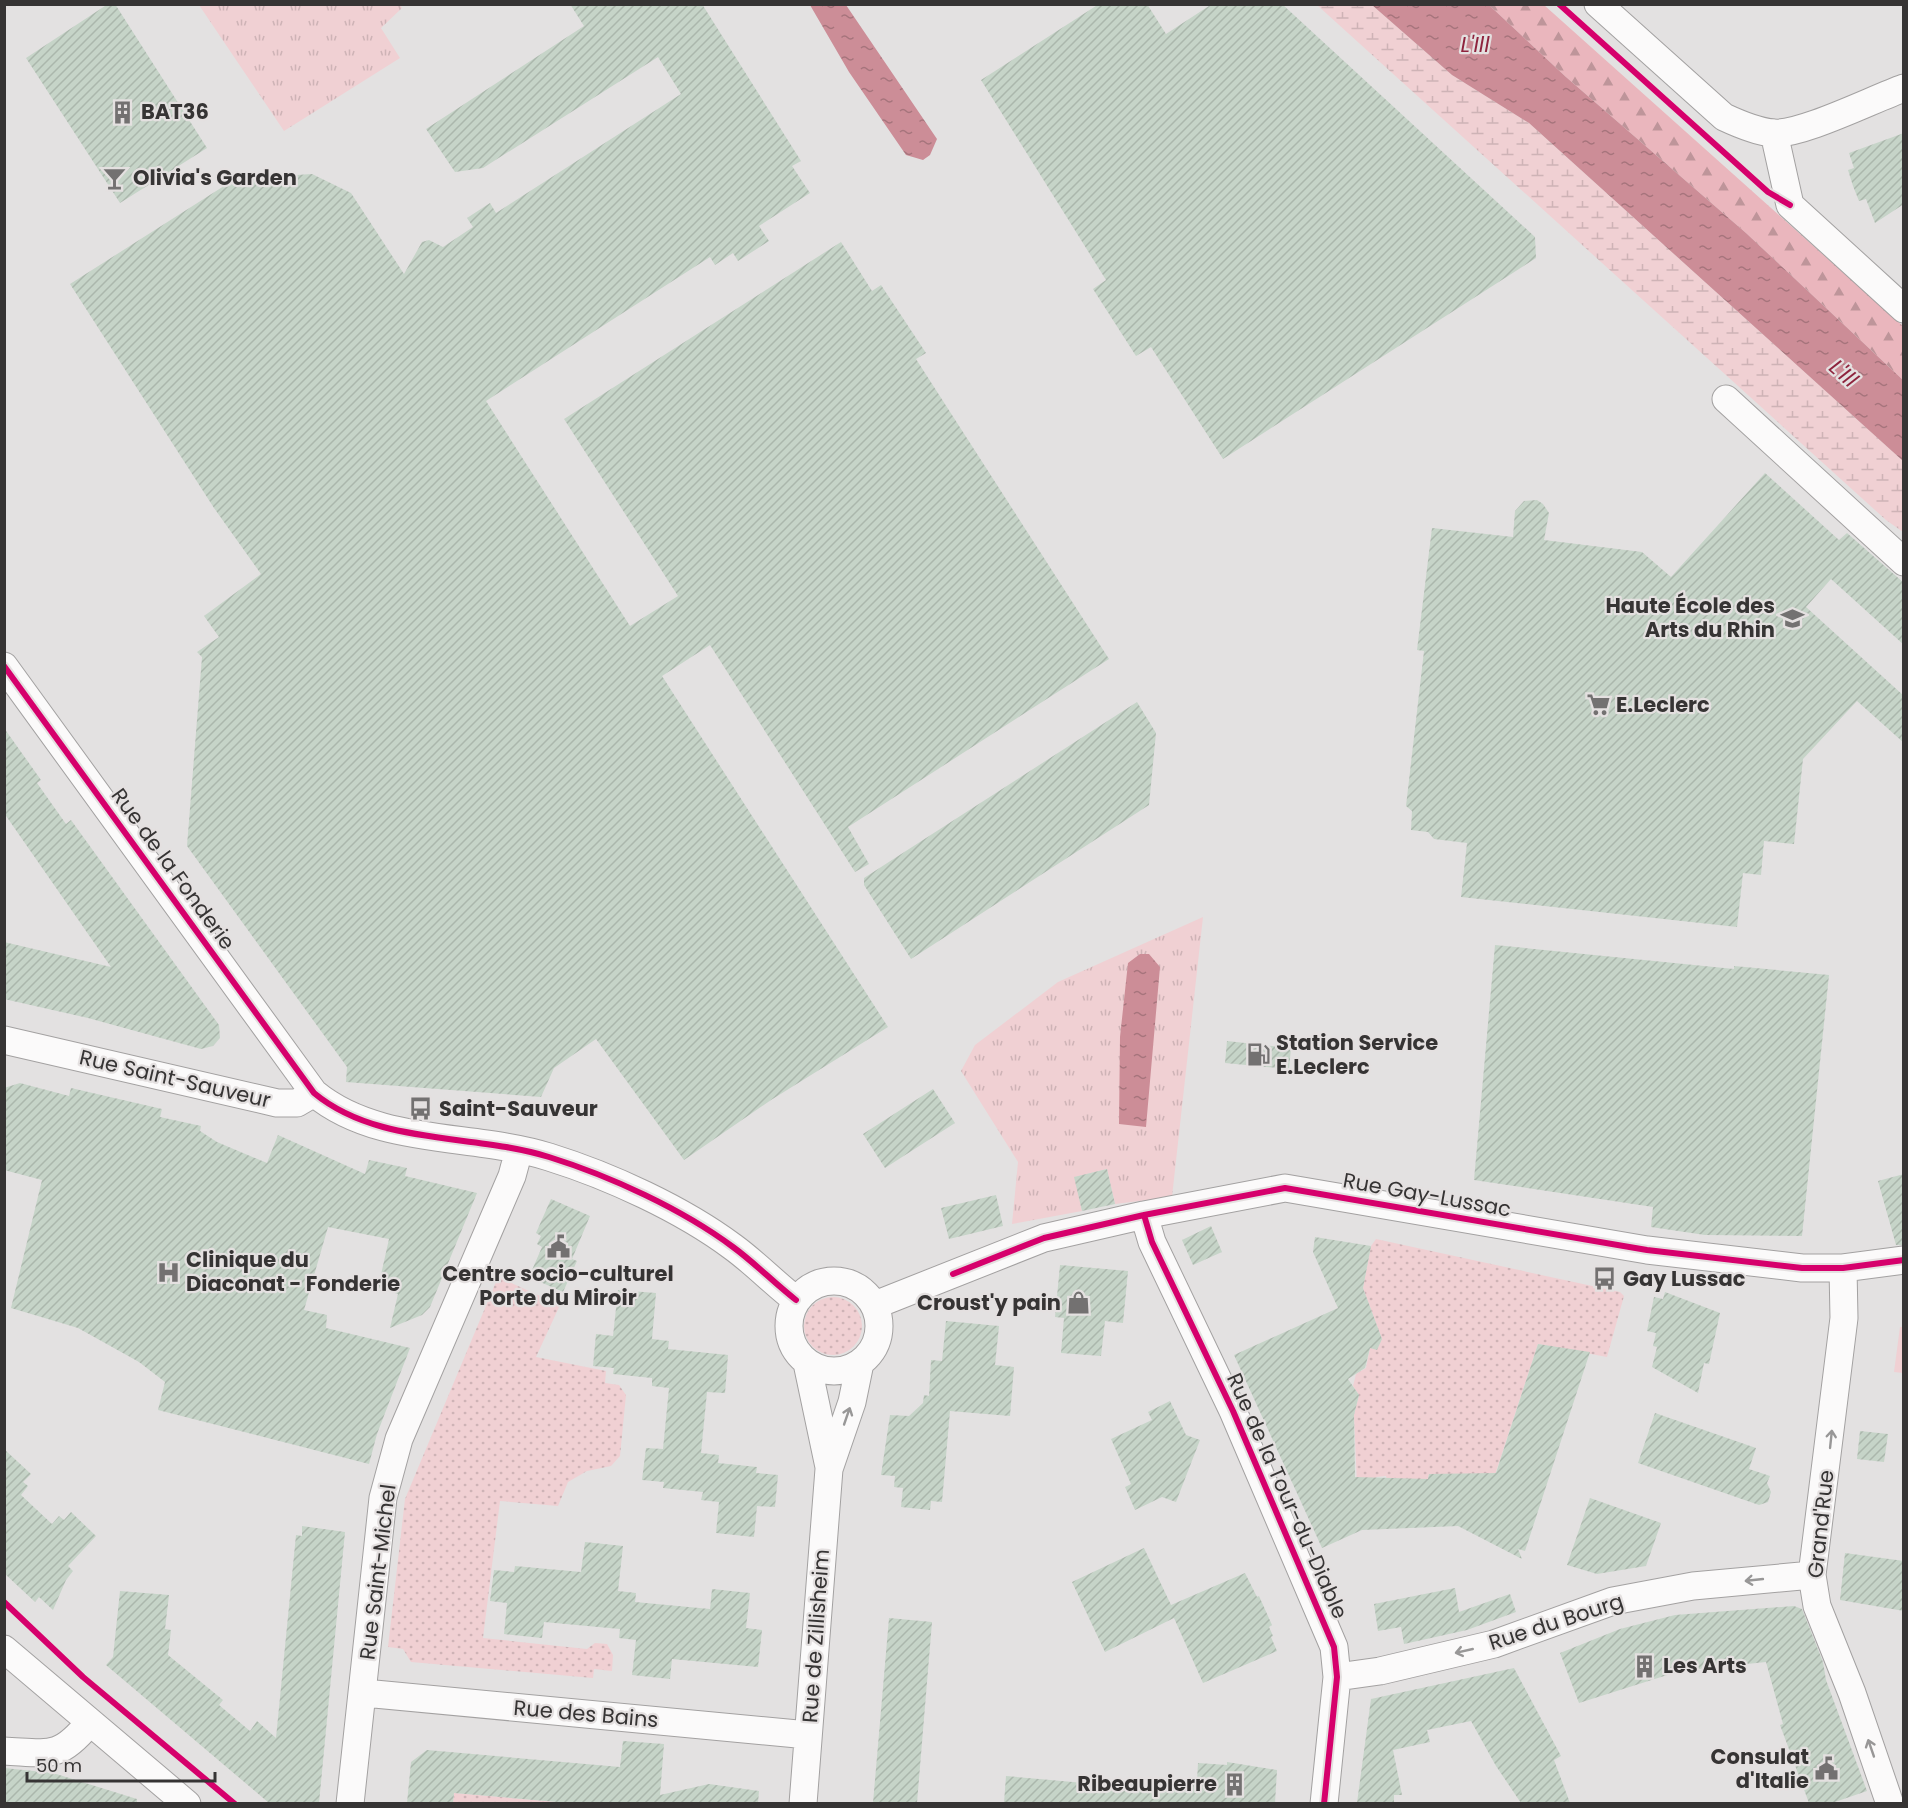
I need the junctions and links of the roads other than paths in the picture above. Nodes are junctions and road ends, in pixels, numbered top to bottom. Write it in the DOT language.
graph roads {
  1 [pos="1598,4"];
  2 [pos="1904,88"];
  3 [pos="1774,133"];
  4 [pos="1904,309"];
  5 [pos="1726,399"];
  6 [pos="1904,562"];
  7 [pos="4,666"];
  8 [pos="4,1040"];
  9 [pos="314,1093"];
  10 [pos="519,1150"];
  11 [pos="1144,1215"];
  12 [pos="1904,1260"];
  13 [pos="1843,1268"];
  14 [pos="796,1300"];
  15 [pos="875,1305"];
  16 [pos="807,1363"];
  17 [pos="860,1363"];
  18 [pos="829,1469"];
  19 [pos="1812,1575"];
  20 [pos="4,1649"];
  21 [pos="1337,1677"];
  22 [pos="364,1693"];
  23 [pos="89,1723"];
  24 [pos="808,1735"];
  25 [pos="4,1751"];
  26 [pos="186,1803"];
  27 [pos="350,1803"];
  28 [pos="803,1803"];
  29 [pos="1324,1803"];
  30 [pos="1890,1803"];
  1 -- 3 [label="street"];
  2 -- 3 [label="street"];
  3 -- 4 [label="street"];
  5 -- 6 [label="street"];
  7 -- 9 [label="street, Rue de la Fonderie"];
  8 -- 9 [label="street, Rue Saint-Sauveur"];
  9 -- 10 [label="street"];
  10 -- 14 [label="street"];
  10 -- 22 [label="street, Rue Saint-Michel"];
  11 -- 13 [label="street, Rue Gay-Lussac"];
  11 -- 15 [label="street, Rue Gay-Lussac"];
  11 -- 21 [label="street, Rue de la Tour-du-Diable"];
  12 -- 13 [label="street, Rue Gay-Lussac"];
  19 -- 13 [label="street, Grand'Rue, one-way"];
  14 -- 15 [label="street"];
  14 -- 16 [label="street"];
  15 -- 17 [label="street"];
  16 -- 17 [label="street"];
  16 -- 18 [label="street, Rue de Zillisheim"];
  18 -- 17 [label="street, Rue de Zillisheim, one-way"];
  18 -- 24 [label="street, Rue de Zillisheim"];
  19 -- 21 [label="street, Rue du Bourg, one-way"];
  30 -- 19 [label="street, Grand'Rue, one-way"];
  20 -- 23 [label="street"];
  21 -- 29 [label="street, Rue de la Tour-du-Diable"];
  22 -- 24 [label="street, Rue des Bains"];
  22 -- 27 [label="street, Rue Saint-Michel"];
  23 -- 25 [label="street"];
  23 -- 26 [label="street"];
  24 -- 28 [label="street, Rue de Zillisheim"];
}
